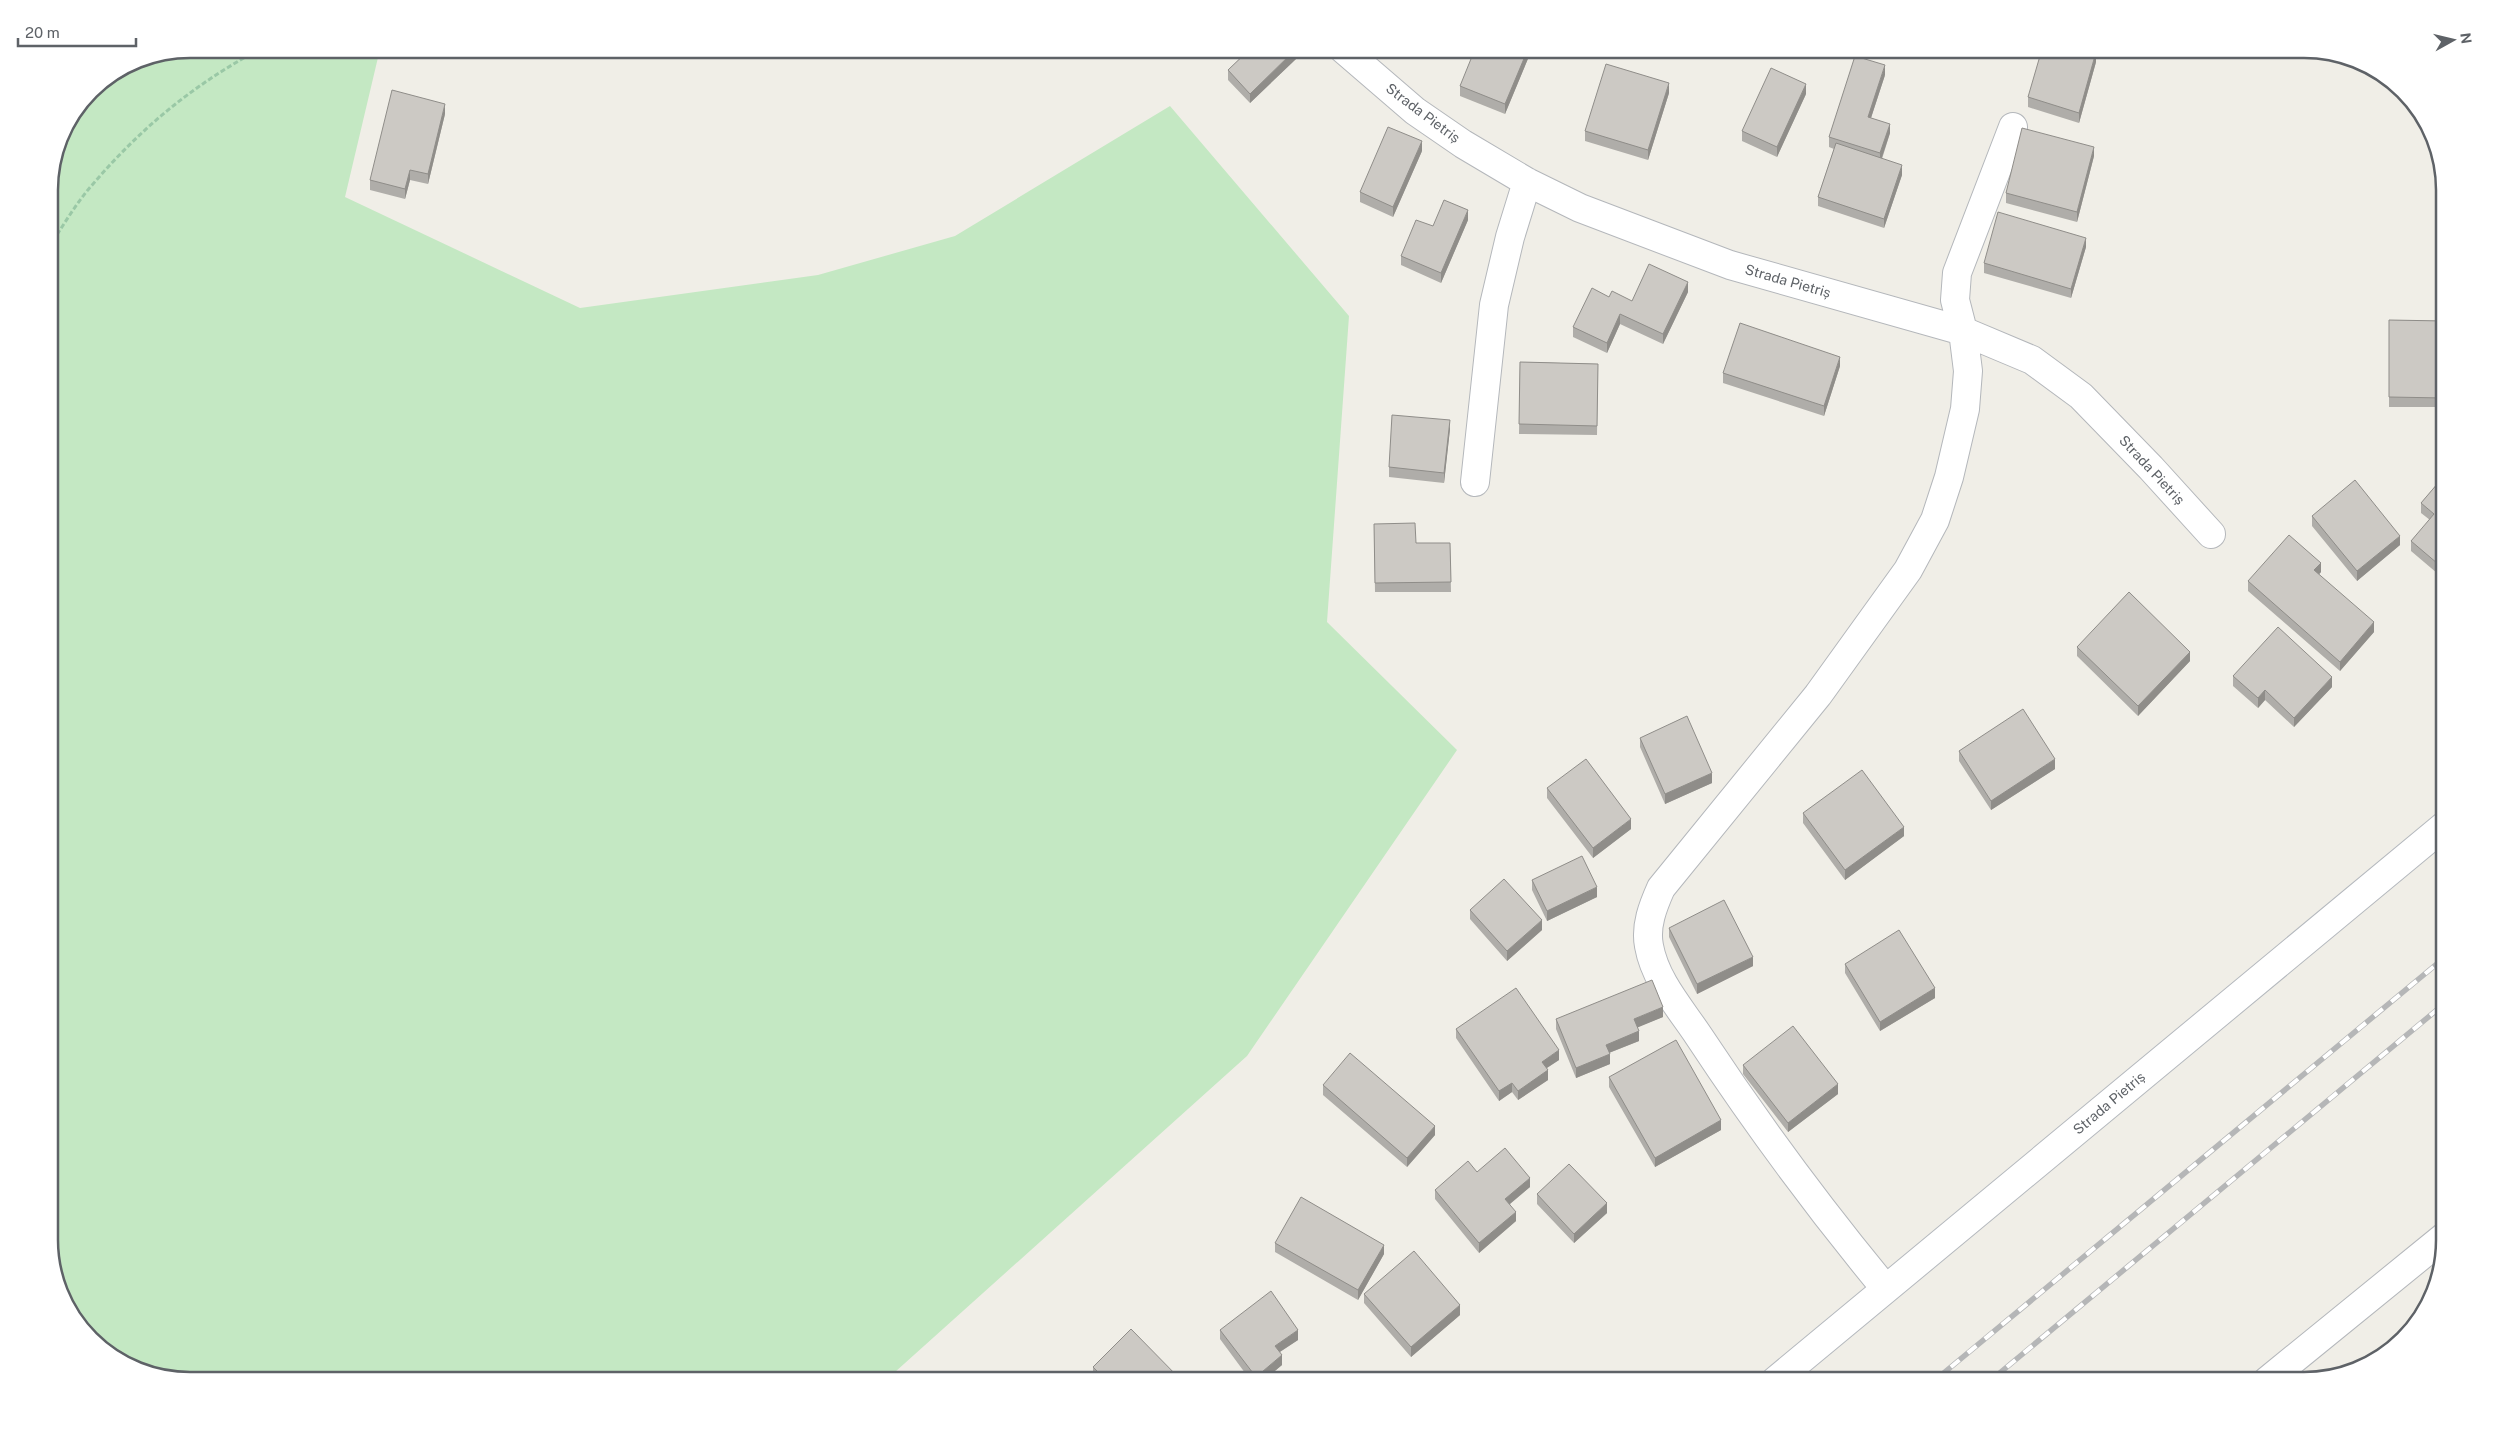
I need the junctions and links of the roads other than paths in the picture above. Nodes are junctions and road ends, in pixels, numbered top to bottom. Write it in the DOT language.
graph roads {
  1 [pos="1352,57"];
  2 [pos="2013,127"];
  3 [pos="1527,182"];
  4 [pos="1963,331"];
  5 [pos="1475,482"];
  6 [pos="2211,534"];
  7 [pos="2436,833"];
  8 [pos="2436,1244"];
  9 [pos="1885,1288"];
  10 [pos="1786,1372"];
  11 [pos="2278,1372"];
  1 -- 3 [label="street, Strada Pietriș"];
  2 -- 4 [label="street"];
  3 -- 4 [label="street, Strada Pietriș"];
  3 -- 5 [label="street"];
  4 -- 6 [label="street, Strada Pietriș"];
  4 -- 9 [label="street"];
  7 -- 9 [label="street, Strada Pietriș"];
  8 -- 11 [label="street"];
  9 -- 10 [label="street, Strada Pietriș"];
}
